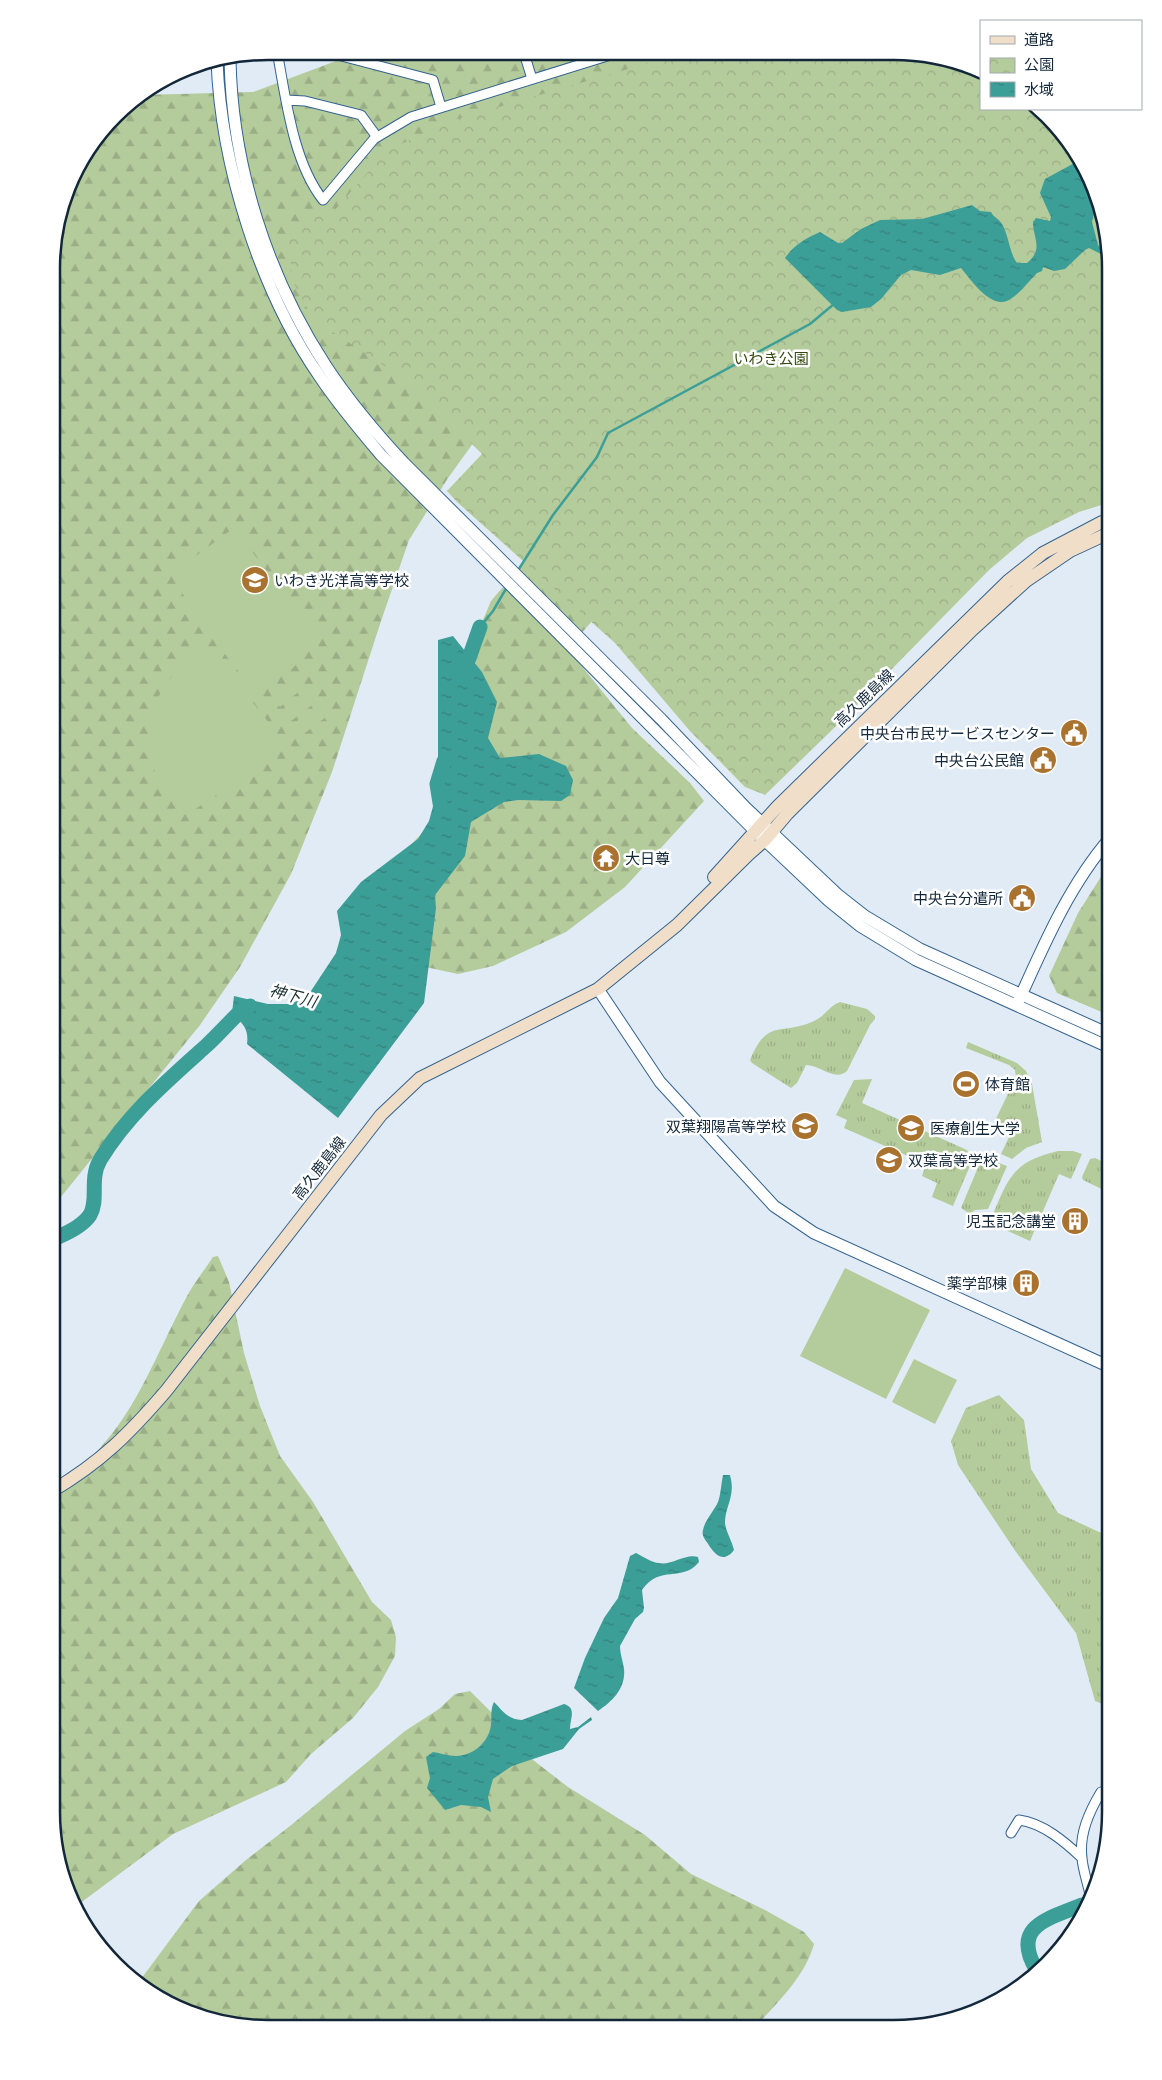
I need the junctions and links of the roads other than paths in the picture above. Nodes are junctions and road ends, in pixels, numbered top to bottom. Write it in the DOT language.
graph roads {
  1 [pos="279,60"];
  2 [pos="362,60"];
  3 [pos="526,60"];
  4 [pos="595,60"];
  5 [pos="230,64"];
  6 [pos="218,66"];
  7 [pos="532,80"];
  8 [pos="286,100"];
  9 [pos="441,107"];
  10 [pos="377,137"];
  11 [pos="293,307"];
  12 [pos="283,313"];
  13 [pos="1102,522"];
  14 [pos="1102,536"];
  15 [pos="764,831"];
  16 [pos="1102,849"];
  17 [pos="598,989"];
  18 [pos="1019,1000"];
  19 [pos="1102,1032"];
  20 [pos="1102,1044"];
  21 [pos="1102,1363"];
  22 [pos="60,1486"];
  23 [pos="1102,1792"];
  24 [pos="1011,1833"];
  25 [pos="1082,1858"];
  26 [pos="1088,1886"];
  1 -- 8 [label="street"];
  2 -- 9 [label="street"];
  3 -- 7 [label="street"];
  4 -- 7 [label="street"];
  5 -- 11 [label="street"];
  6 -- 12 [label="street"];
  7 -- 9 [label="street"];
  8 -- 10 [label="street"];
  8 -- 10 [label="street"];
  9 -- 10 [label="street"];
  11 -- 12 [label="street"];
  11 -- 15 [label="street"];
  12 -- 15 [label="street"];
  13 -- 15 [label="main road, 高久鹿島線"];
  14 -- 15 [label="main road, 高久鹿島線"];
  15 -- 17 [label="main road, 高久鹿島線"];
  15 -- 18 [label="street"];
  16 -- 18 [label="street"];
  17 -- 21 [label="street"];
  17 -- 22 [label="main road, 高久鹿島線"];
  18 -- 19 [label="street"];
  18 -- 20 [label="street"];
  23 -- 25 [label="street"];
  24 -- 25 [label="street"];
  25 -- 26 [label="street"];
}
